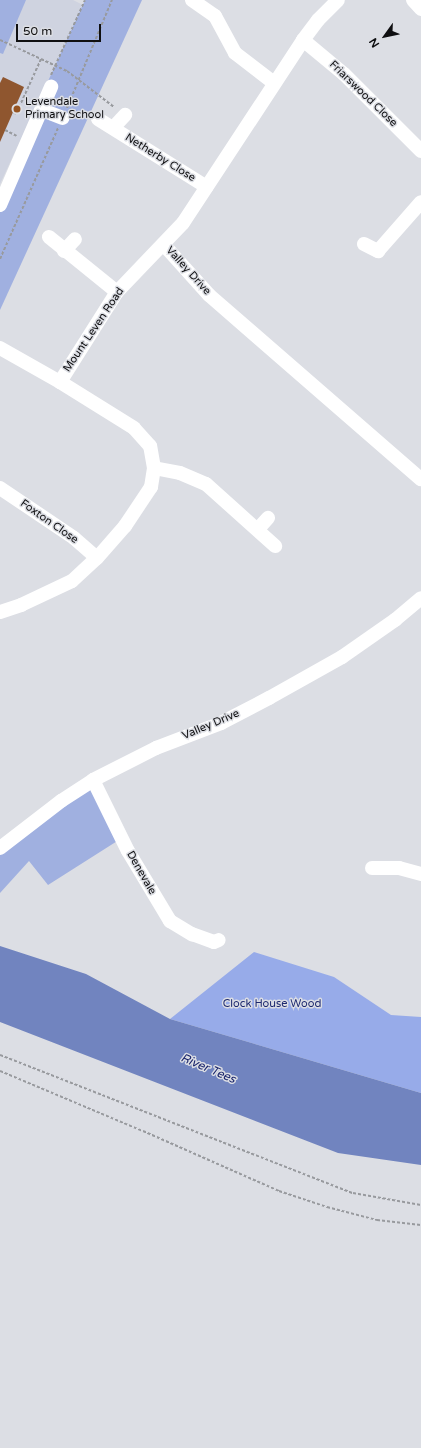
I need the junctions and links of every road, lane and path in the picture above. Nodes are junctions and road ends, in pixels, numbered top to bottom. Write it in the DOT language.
graph roads {
  1 [pos="85,0"];
  2 [pos="192,0"];
  3 [pos="338,0"];
  4 [pos="413,0"];
  5 [pos="421,9"];
  6 [pos="0,40"];
  7 [pos="303,40"];
  8 [pos="41,59"];
  9 [pos="55,66"];
  10 [pos="274,83"];
  11 [pos="51,87"];
  12 [pos="42,110"];
  13 [pos="13,112"];
  14 [pos="125,114"];
  15 [pos="63,118"];
  16 [pos="98,119"];
  17 [pos="113,128"];
  18 [pos="421,151"];
  19 [pos="207,188"];
  20 [pos="421,202"];
  21 [pos="0,205"];
  22 [pos="49,237"];
  23 [pos="75,239"];
  24 [pos="164,244"];
  25 [pos="364,244"];
  26 [pos="64,251"];
  27 [pos="118,292"];
  28 [pos="0,348"];
  29 [pos="60,382"];
  30 [pos="154,468"];
  31 [pos="421,478"];
  32 [pos="0,488"];
  33 [pos="268,518"];
  34 [pos="258,529"];
  35 [pos="275,546"];
  36 [pos="97,558"];
  37 [pos="421,598"];
  38 [pos="0,612"];
  39 [pos="93,780"];
  40 [pos="0,848"];
  41 [pos="376,872"];
  42 [pos="421,874"];
  43 [pos="217,938"];
  44 [pos="0,1055"];
  45 [pos="0,1071"];
  46 [pos="421,1204"];
  47 [pos="421,1225"];
  1 -- 9 [label="path"];
  2 -- 10 [label="street"];
  3 -- 7 [label="street, Valley Drive"];
  4 -- 5 [label="street"];
  6 -- 8 [label="path"];
  7 -- 10 [label="street, Valley Drive"];
  7 -- 18 [label="street, Friarswood Close"];
  8 -- 9 [label="path"];
  8 -- 13 [label="path"];
  9 -- 11 [label="path"];
  9 -- 14 [label="path"];
  10 -- 19 [label="street, Valley Drive"];
  11 -- 12 [label="street"];
  12 -- 15 [label="street"];
  12 -- 21 [label="street"];
  14 -- 17 [label="street, Netherby Close"];
  16 -- 17 [label="street, Netherby Close"];
  17 -- 19 [label="street, Netherby Close"];
  19 -- 24 [label="street, Valley Drive"];
  20 -- 25 [label="street"];
  22 -- 26 [label="street"];
  23 -- 26 [label="street"];
  24 -- 27 [label="street, Mount Leven Road"];
  24 -- 31 [label="street, Valley Drive"];
  26 -- 27 [label="street"];
  27 -- 29 [label="street, Mount Leven Road"];
  28 -- 29 [label="street, Mount Leven Road"];
  29 -- 30 [label="street, Mount Leven Road"];
  30 -- 34 [label="street"];
  30 -- 36 [label="street, Mount Leven Road"];
  32 -- 36 [label="street, Foxton Close"];
  33 -- 34 [label="street"];
  34 -- 35 [label="street"];
  36 -- 38 [label="street, Mount Leven Road"];
  37 -- 39 [label="street, Valley Drive"];
  39 -- 40 [label="street, Valley Drive"];
  39 -- 43 [label="street, Denevale"];
  41 -- 42 [label="street"];
  44 -- 46 [label="path"];
  45 -- 47 [label="path"];
}
